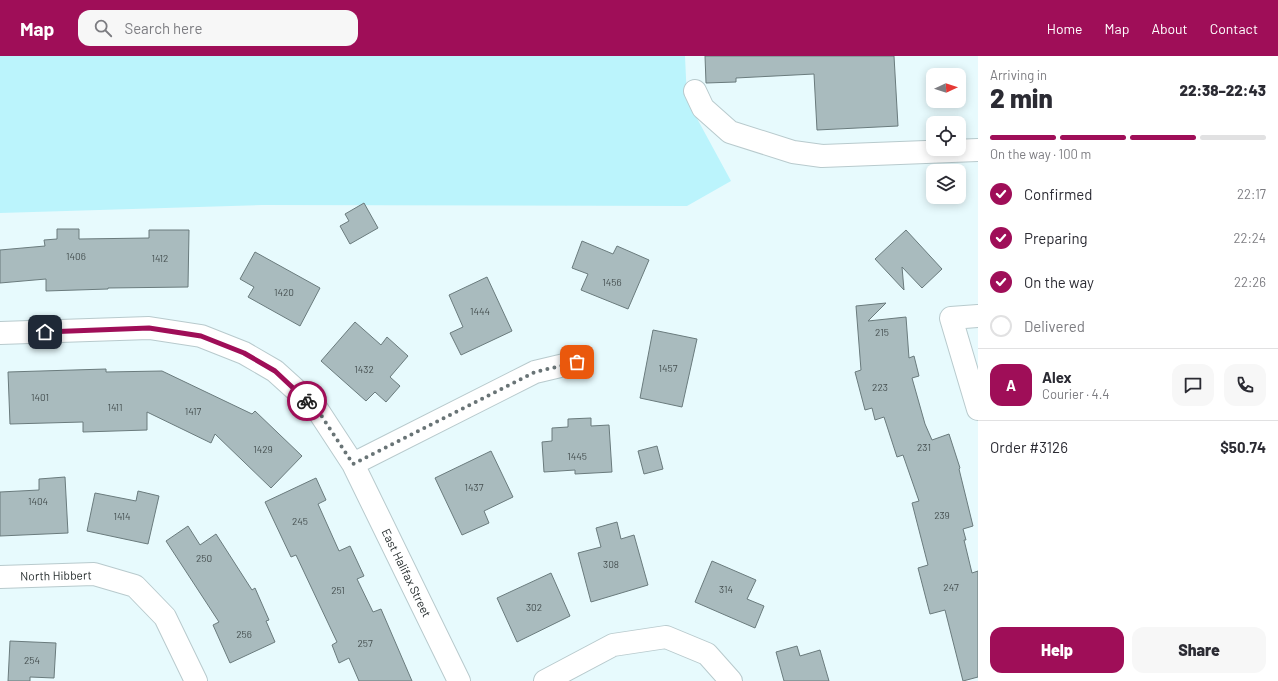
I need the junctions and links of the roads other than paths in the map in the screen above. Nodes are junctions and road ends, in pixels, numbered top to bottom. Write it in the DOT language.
graph roads {
  1 [pos="695,91"];
  2 [pos="978,150"];
  3 [pos="978,316"];
  4 [pos="0,334"];
  5 [pos="577,362"];
  6 [pos="978,409"];
  7 [pos="353,464"];
  8 [pos="0,577"];
  9 [pos="196,681"];
  10 [pos="459,681"];
  11 [pos="545,681"];
  12 [pos="730,681"];
  1 -- 2 [label="street"];
  3 -- 6 [label="street"];
  4 -- 7 [label="street, East Halifax Street"];
  5 -- 7 [label="street"];
  7 -- 10 [label="street, East Halifax Street"];
  8 -- 9 [label="street, North Hibbert"];
  11 -- 12 [label="street"];
}
